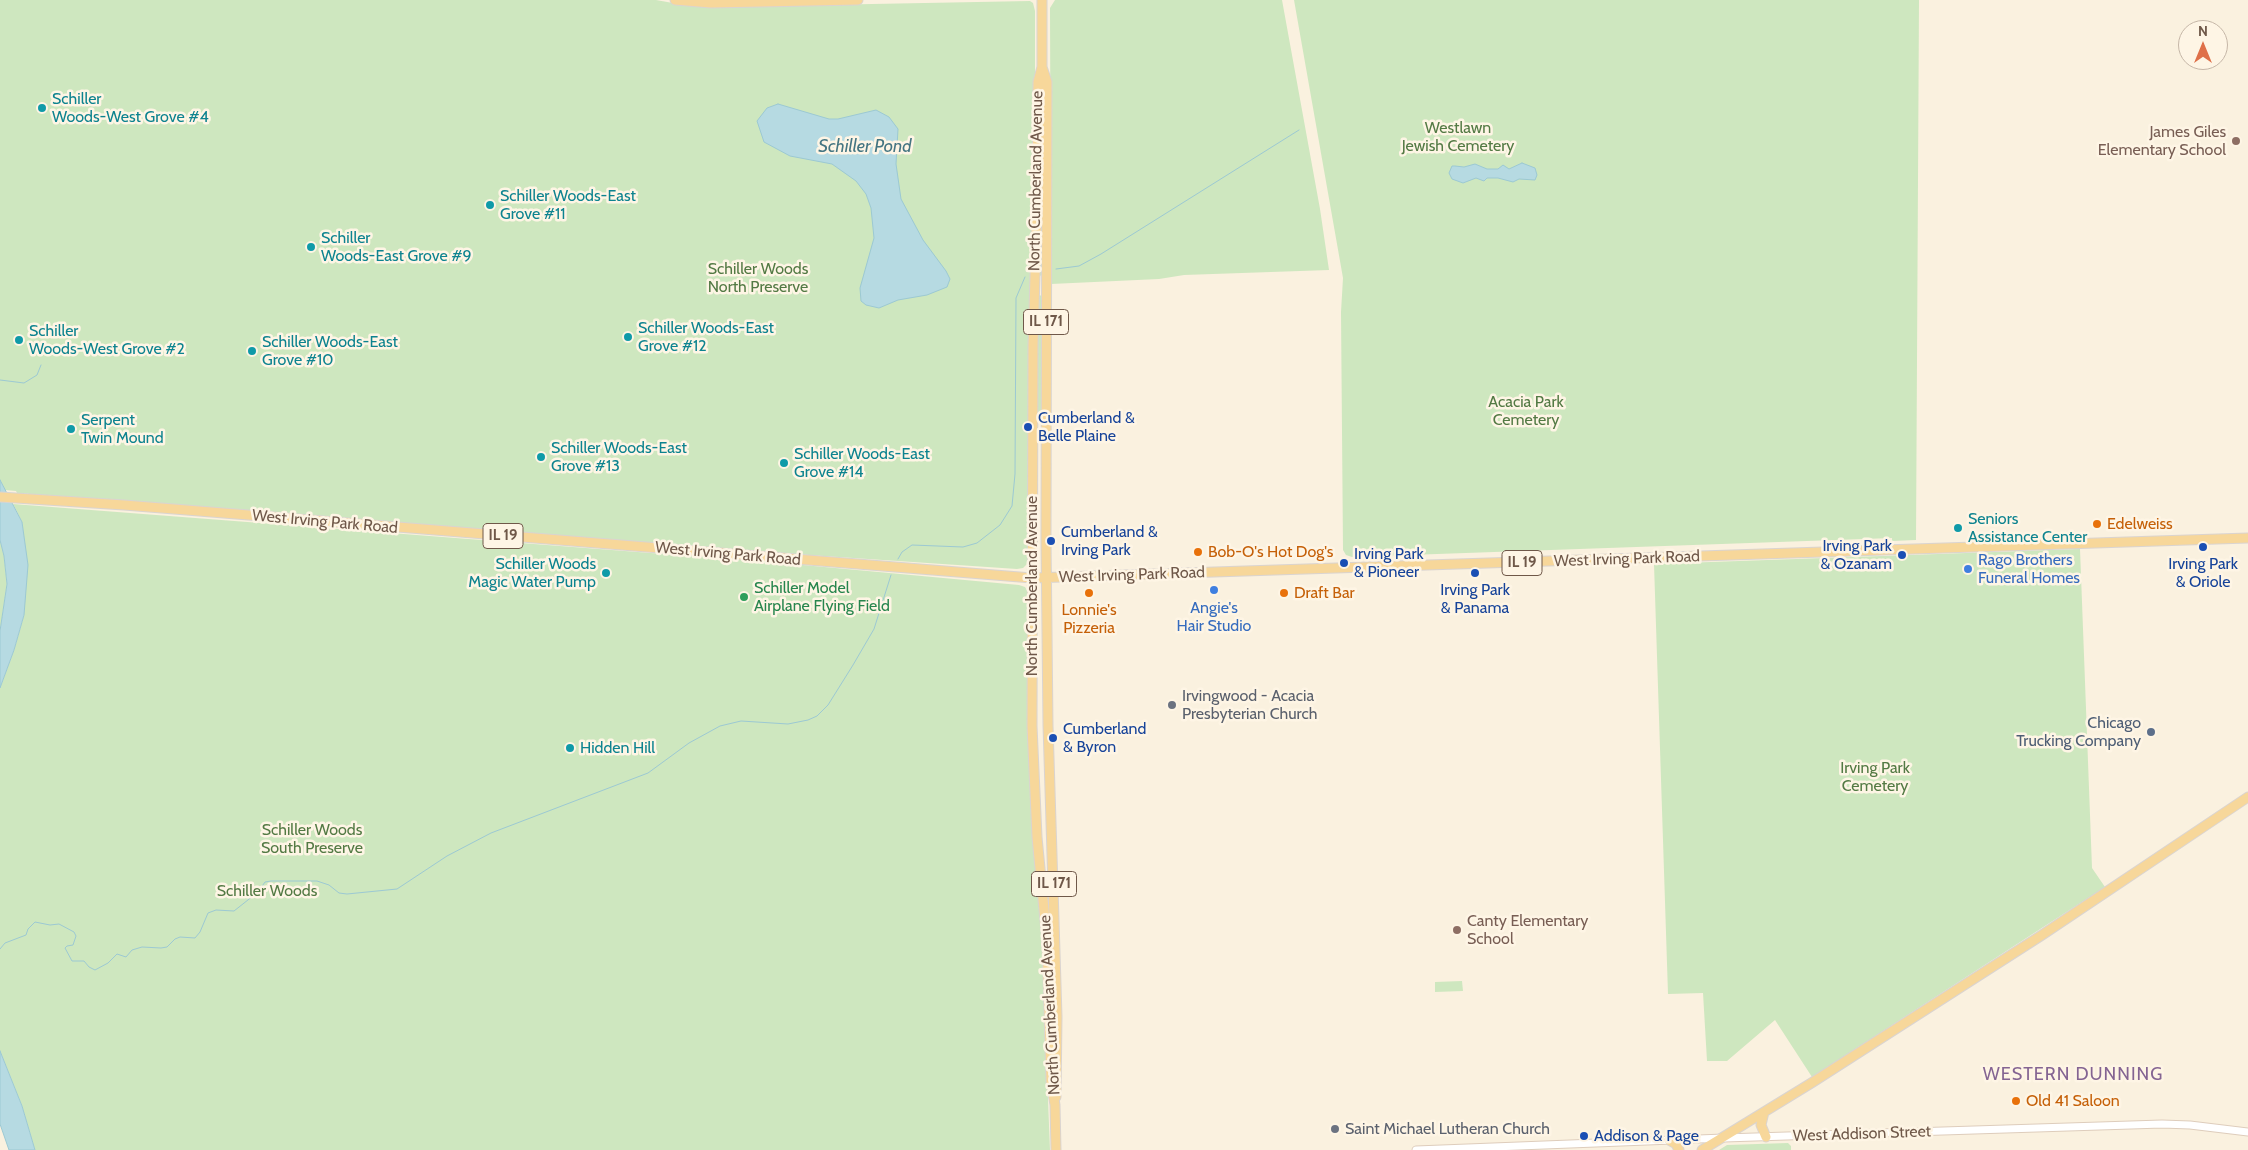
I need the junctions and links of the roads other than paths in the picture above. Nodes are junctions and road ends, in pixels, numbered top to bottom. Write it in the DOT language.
graph roads {
  1 [pos="675,0"];
  2 [pos="858,0"];
  3 [pos="1042,0"];
  4 [pos="1042,68"];
  5 [pos="0,497"];
  6 [pos="2248,538"];
  7 [pos="1032,578"];
  8 [pos="1046,578"];
  9 [pos="2248,797"];
  10 [pos="1055,1105"];
  11 [pos="1764,1112"];
  12 [pos="2248,1132"];
  13 [pos="1766,1137"];
  14 [pos="1724,1138"];
  15 [pos="1669,1140"];
  16 [pos="1056,1150"];
  17 [pos="1416,1150"];
  18 [pos="1679,1150"];
  19 [pos="1702,1150"];
  1 -- 2 [label="main road"];
  3 -- 4 [label="main road, North Cumberland Avenue / IL 171"];
  4 -- 7 [label="main road, North Cumberland Avenue / IL 171"];
  4 -- 8 [label="main road, North Cumberland Avenue / IL 171"];
  5 -- 7 [label="main road, West Irving Park Road / IL 19"];
  6 -- 8 [label="main road, West Irving Park Road / IL 19"];
  7 -- 8 [label="main road, West Irving Park Road / IL 19"];
  7 -- 10 [label="main road, North Cumberland Avenue / IL 171"];
  8 -- 10 [label="main road, North Cumberland Avenue / IL 171"];
  9 -- 11 [label="main road"];
  10 -- 16 [label="main road, North Cumberland Avenue / IL 171"];
  11 -- 13 [label="main road"];
  11 -- 14 [label="main road"];
  12 -- 13 [label="street, West Addison Street"];
  13 -- 14 [label="street, West Addison Street"];
  14 -- 15 [label="street, West Addison Street"];
  14 -- 19 [label="main road"];
  15 -- 17 [label="street, West Addison Street"];
  15 -- 18 [label="main road"];
}
